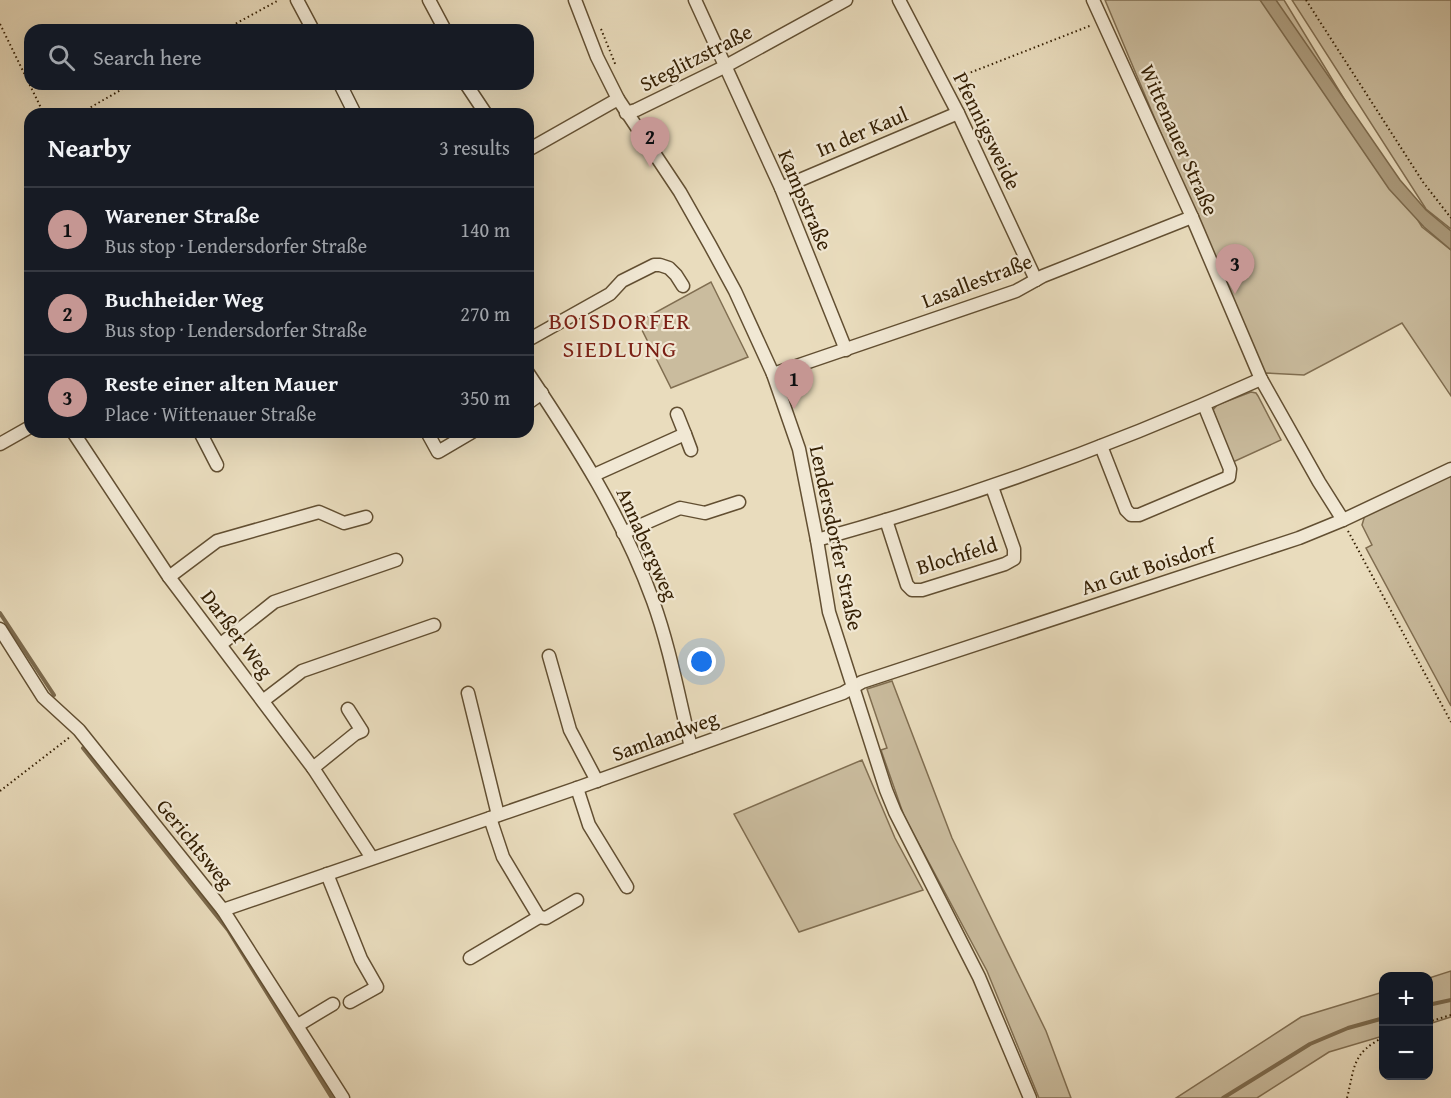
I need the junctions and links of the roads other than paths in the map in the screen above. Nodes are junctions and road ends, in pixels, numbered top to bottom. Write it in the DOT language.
graph roads {
  1 [pos="297,0"];
  2 [pos="429,0"];
  3 [pos="575,0"];
  4 [pos="694,0"];
  5 [pos="846,0"];
  6 [pos="899,0"];
  7 [pos="1093,0"];
  8 [pos="310,24"];
  9 [pos="442,24"];
  10 [pos="724,67"];
  11 [pos="343,90"];
  12 [pos="470,90"];
  13 [pos="618,99"];
  14 [pos="352,108"];
  15 [pos="482,108"];
  16 [pos="626,113"];
  17 [pos="958,113"];
  18 [pos="534,147"];
  19 [pos="781,188"];
  20 [pos="1192,217"];
  21 [pos="1036,280"];
  22 [pos="683,286"];
  23 [pos="534,337"];
  24 [pos="846,350"];
  25 [pos="773,374"];
  26 [pos="1261,379"];
  27 [pos="534,382"];
  28 [pos="542,393"];
  29 [pos="534,399"];
  30 [pos="1204,405"];
  31 [pos="677,414"];
  32 [pos="24,430"];
  33 [pos="685,434"];
  34 [pos="77,438"];
  35 [pos="203,438"];
  36 [pos="430,438"];
  37 [pos="462,438"];
  38 [pos="0,444"];
  39 [pos="1101,446"];
  40 [pos="691,450"];
  41 [pos="217,465"];
  42 [pos="1451,469"];
  43 [pos="594,475"];
  44 [pos="992,488"];
  45 [pos="739,502"];
  46 [pos="366,517"];
  47 [pos="886,520"];
  48 [pos="1343,520"];
  49 [pos="623,533"];
  50 [pos="817,540"];
  51 [pos="396,560"];
  52 [pos="169,577"];
  53 [pos="434,625"];
  54 [pos="0,629"];
  55 [pos="221,644"];
  56 [pos="549,656"];
  57 [pos="852,687"];
  58 [pos="468,693"];
  59 [pos="264,700"];
  60 [pos="348,709"];
  61 [pos="691,747"];
  62 [pos="313,768"];
  63 [pos="597,781"];
  64 [pos="576,788"];
  65 [pos="494,817"];
  66 [pos="372,858"];
  67 [pos="327,874"];
  68 [pos="627,887"];
  69 [pos="577,900"];
  70 [pos="223,910"];
  71 [pos="539,916"];
  72 [pos="470,958"];
  73 [pos="350,1002"];
  74 [pos="333,1004"];
  75 [pos="298,1025"];
  76 [pos="343,1098"];
  77 [pos="1030,1098"];
  1 -- 8 [label="street"];
  2 -- 9 [label="street"];
  3 -- 13 [label="street, Lendersdorfer Straße"];
  4 -- 10 [label="street, Kampstraße"];
  5 -- 10 [label="street, Steglitzstraße"];
  6 -- 17 [label="street, Pfennigsweide"];
  7 -- 20 [label="street, Wittenauer Straße"];
  10 -- 16 [label="street, Steglitzstraße"];
  10 -- 19 [label="street, Kampstraße"];
  11 -- 14 [label="street"];
  12 -- 15 [label="street"];
  13 -- 16 [label="street, Lendersdorfer Straße"];
  13 -- 18 [label="street"];
  16 -- 25 [label="street, Lendersdorfer Straße"];
  17 -- 19 [label="street, In der Kaul"];
  17 -- 21 [label="street, Pfennigsweide"];
  19 -- 24 [label="street, Kampstraße"];
  20 -- 21 [label="street, Lasallestraße"];
  20 -- 26 [label="street, Wittenauer Straße"];
  21 -- 24 [label="street, Lasallestraße"];
  22 -- 23 [label="street"];
  24 -- 25 [label="street, Lasallestraße"];
  25 -- 50 [label="street, Lendersdorfer Straße"];
  26 -- 30 [label="street"];
  26 -- 48 [label="street, Wittenauer Straße"];
  27 -- 28 [label="street, Annabergweg"];
  28 -- 29 [label="street"];
  28 -- 43 [label="street, Annabergweg"];
  30 -- 39 [label="street"];
  30 -- 39 [label="street"];
  31 -- 33 [label="street"];
  32 -- 38 [label="street"];
  33 -- 40 [label="street"];
  33 -- 43 [label="street"];
  34 -- 52 [label="street, Darßer Weg"];
  35 -- 41 [label="street"];
  36 -- 37 [label="street"];
  39 -- 44 [label="street"];
  42 -- 48 [label="street, An Gut Boisdorf"];
  43 -- 49 [label="street, Annabergweg"];
  44 -- 47 [label="street"];
  44 -- 47 [label="street, Blochfeld"];
  45 -- 49 [label="street"];
  46 -- 52 [label="street"];
  47 -- 50 [label="street"];
  48 -- 57 [label="street, An Gut Boisdorf"];
  49 -- 61 [label="street, Annabergweg"];
  50 -- 57 [label="street, Lendersdorfer Straße"];
  51 -- 55 [label="street"];
  52 -- 55 [label="street, Darßer Weg"];
  53 -- 59 [label="street"];
  54 -- 70 [label="street, Gerichtsweg"];
  55 -- 59 [label="street, Darßer Weg"];
  56 -- 63 [label="street"];
  57 -- 61 [label="street, Samlandweg"];
  57 -- 77 [label="street, Lendersdorfer Straße"];
  58 -- 65 [label="street"];
  59 -- 62 [label="street, Darßer Weg"];
  60 -- 62 [label="street"];
  61 -- 63 [label="street, Samlandweg"];
  62 -- 66 [label="street, Darßer Weg"];
  63 -- 64 [label="street, Samlandweg"];
  64 -- 65 [label="street, Samlandweg"];
  64 -- 68 [label="street"];
  65 -- 66 [label="street, Samlandweg"];
  65 -- 71 [label="street"];
  66 -- 67 [label="street, Samlandweg"];
  67 -- 70 [label="street, Samlandweg"];
  67 -- 73 [label="street"];
  69 -- 71 [label="street"];
  70 -- 75 [label="street, Gerichtsweg"];
  71 -- 72 [label="street"];
  74 -- 75 [label="street"];
  75 -- 76 [label="street, Gerichtsweg"];
}
